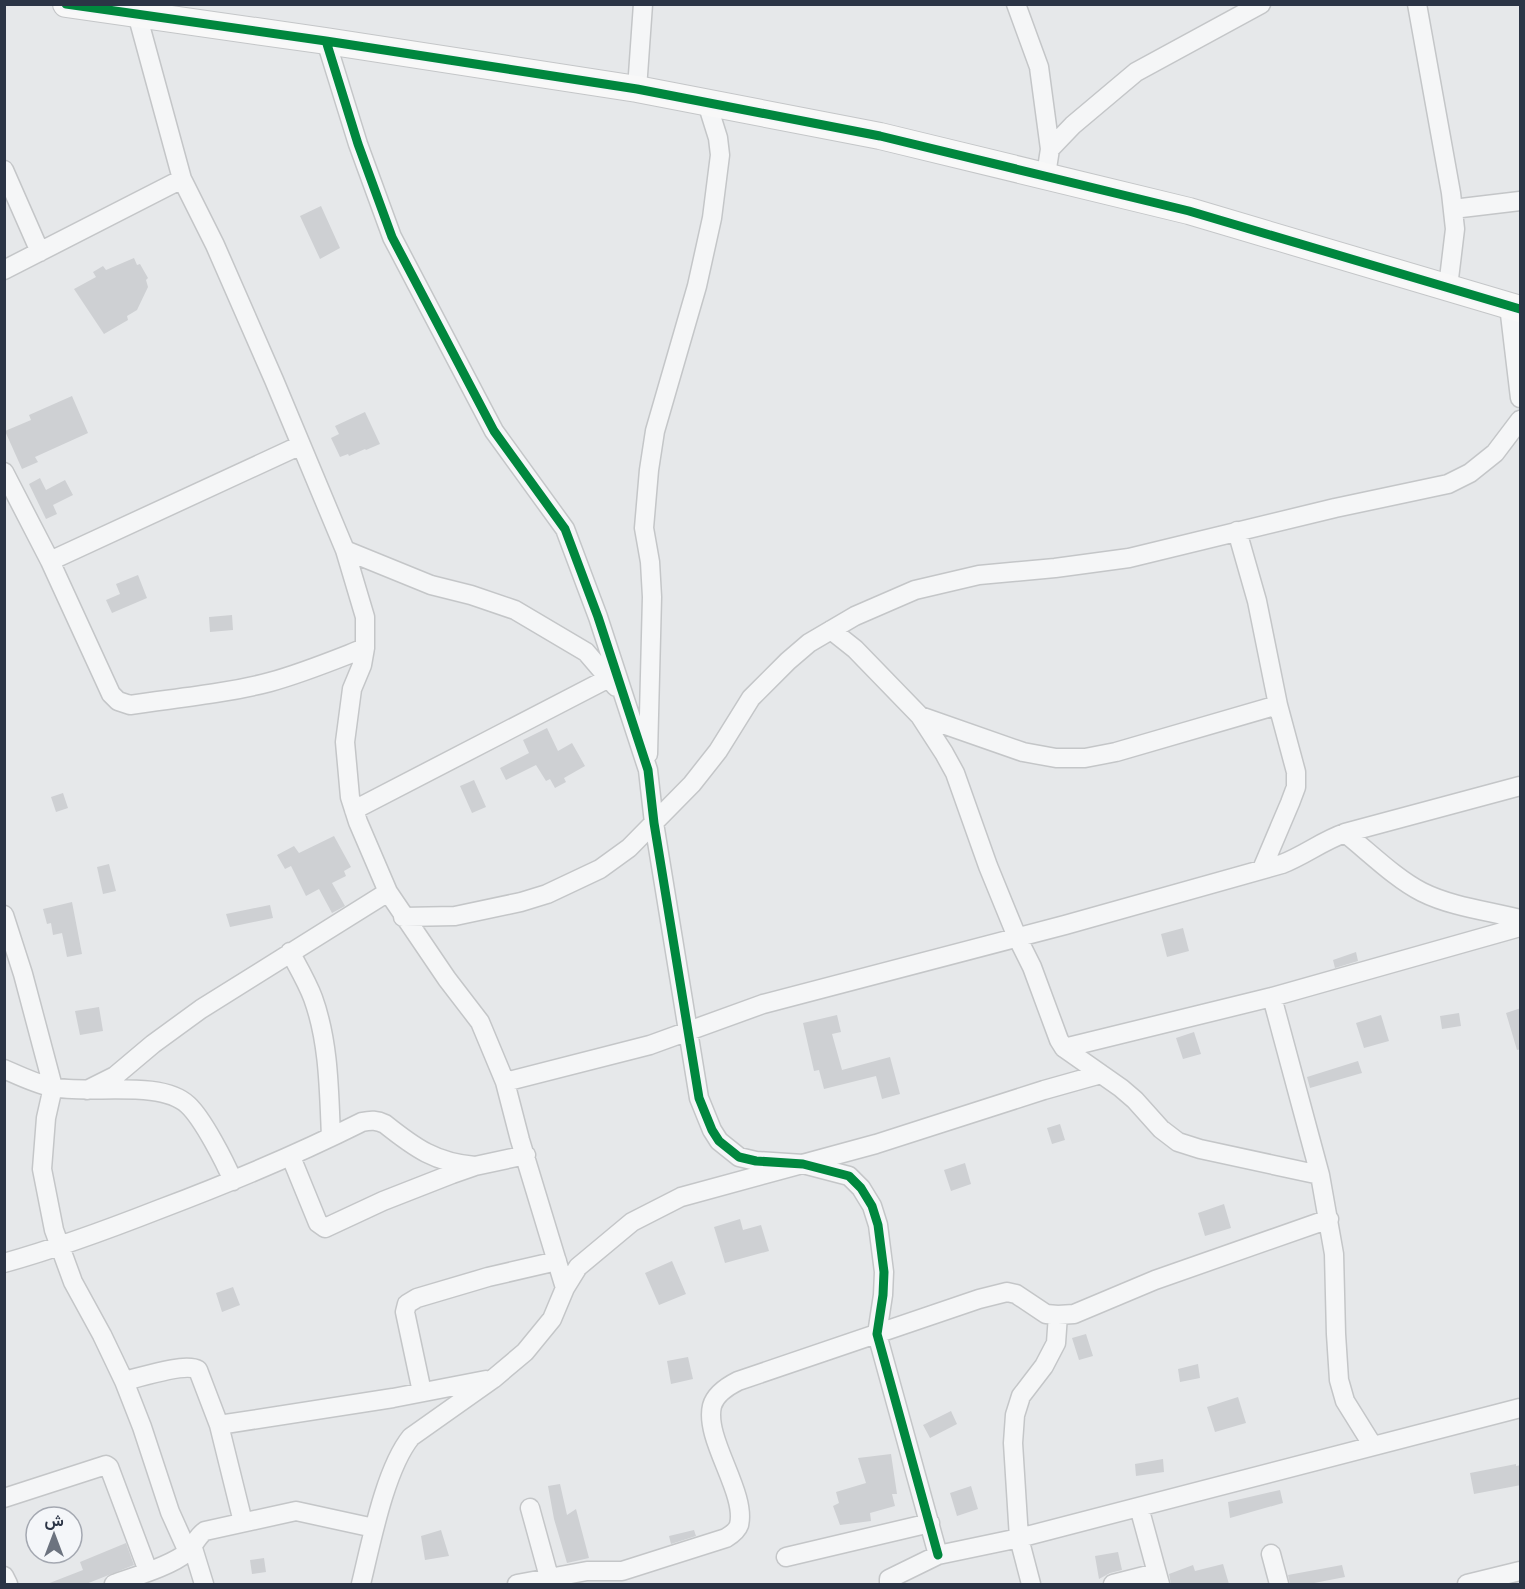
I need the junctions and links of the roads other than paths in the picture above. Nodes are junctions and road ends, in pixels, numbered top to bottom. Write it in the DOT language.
graph roads {
  1 [pos="66,4"];
  2 [pos="643,4"];
  3 [pos="1016,4"];
  4 [pos="1262,4"];
  5 [pos="1417,4"];
  6 [pos="137,14"];
  7 [pos="327,41"];
  8 [pos="637,89"];
  9 [pos="707,103"];
  10 [pos="1050,149"];
  11 [pos="4,170"];
  12 [pos="1046,175"];
  13 [pos="182,179"];
  14 [pos="1521,201"];
  15 [pos="1453,210"];
  16 [pos="40,252"];
  17 [pos="4,270"];
  18 [pos="1448,287"];
  19 [pos="1515,308"];
  20 [pos="1521,398"];
  21 [pos="1521,420"];
  22 [pos="301,445"];
  23 [pos="4,472"];
  24 [pos="1237,531"];
  25 [pos="345,550"];
  26 [pos="50,561"];
  27 [pos="831,630"];
  28 [pos="365,648"];
  29 [pos="609,678"];
  30 [pos="623,695"];
  31 [pos="1278,705"];
  32 [pos="920,716"];
  33 [pos="648,771"];
  34 [pos="1521,786"];
  35 [pos="354,810"];
  36 [pos="654,823"];
  37 [pos="1345,833"];
  38 [pos="1262,870"];
  39 [pos="388,892"];
  40 [pos="4,915"];
  41 [pos="404,917"];
  42 [pos="1521,919"];
  43 [pos="1521,927"];
  44 [pos="1017,937"];
  45 [pos="290,952"];
  46 [pos="1272,997"];
  47 [pos="689,1031"];
  48 [pos="1064,1048"];
  49 [pos="4,1069"];
  50 [pos="1101,1074"];
  51 [pos="506,1082"];
  52 [pos="53,1087"];
  53 [pos="87,1090"];
  54 [pos="331,1137"];
  55 [pos="526,1155"];
  56 [pos="291,1157"];
  57 [pos="803,1164"];
  58 [pos="475,1166"];
  59 [pos="1320,1175"];
  60 [pos="233,1181"];
  61 [pos="1329,1219"];
  62 [pos="59,1247"];
  63 [pos="557,1261"];
  64 [pos="4,1263"];
  65 [pos="565,1288"];
  66 [pos="1058,1316"];
  67 [pos="877,1334"];
  68 [pos="493,1379"];
  69 [pos="124,1381"];
  70 [pos="423,1392"];
  71 [pos="1521,1408"];
  72 [pos="219,1425"];
  73 [pos="1373,1446"];
  74 [pos="4,1498"];
  75 [pos="1139,1507"];
  76 [pos="530,1508"];
  77 [pos="243,1522"];
  78 [pos="930,1523"];
  79 [pos="374,1528"];
  80 [pos="1020,1538"];
  81 [pos="190,1548"];
  82 [pos="1271,1554"];
  83 [pos="938,1555"];
  84 [pos="786,1557"];
  85 [pos="148,1571"];
  86 [pos="1521,1571"];
  87 [pos="4,1576"];
  88 [pos="549,1577"];
  89 [pos="617,1578"];
  90 [pos="1158,1579"];
  91 [pos="898,1581"];
  92 [pos="124,1583"];
  93 [pos="8,1584"];
  94 [pos="204,1584"];
  95 [pos="361,1584"];
  96 [pos="517,1584"];
  97 [pos="1031,1584"];
  98 [pos="1113,1584"];
  99 [pos="1279,1584"];
  100 [pos="1467,1584"];
  1 -- 6 [label="street"];
  2 -- 8 [label="street"];
  3 -- 10 [label="street"];
  4 -- 10 [label="street"];
  5 -- 15 [label="street"];
  6 -- 7 [label="street"];
  6 -- 13 [label="street"];
  7 -- 8 [label="street"];
  7 -- 30 [label="street"];
  8 -- 9 [label="street"];
  9 -- 12 [label="street"];
  9 -- 33 [label="street"];
  10 -- 12 [label="street"];
  11 -- 16 [label="street"];
  12 -- 18 [label="street"];
  13 -- 16 [label="street"];
  13 -- 22 [label="street"];
  14 -- 15 [label="street"];
  15 -- 18 [label="street"];
  16 -- 17 [label="street"];
  18 -- 19 [label="street"];
  19 -- 20 [label="street"];
  21 -- 24 [label="street"];
  22 -- 25 [label="street"];
  22 -- 26 [label="street"];
  23 -- 26 [label="street"];
  24 -- 27 [label="street"];
  24 -- 31 [label="street"];
  25 -- 28 [label="street"];
  25 -- 29 [label="street"];
  26 -- 28 [label="street"];
  27 -- 32 [label="street"];
  27 -- 36 [label="street"];
  28 -- 35 [label="street"];
  29 -- 30 [label="street"];
  29 -- 35 [label="street"];
  30 -- 33 [label="street"];
  31 -- 32 [label="street"];
  31 -- 38 [label="street"];
  32 -- 44 [label="street"];
  33 -- 36 [label="street"];
  34 -- 37 [label="street"];
  35 -- 39 [label="street"];
  36 -- 41 [label="street"];
  36 -- 47 [label="street"];
  37 -- 38 [label="street"];
  37 -- 42 [label="street"];
  38 -- 44 [label="street"];
  39 -- 41 [label="street"];
  39 -- 45 [label="street"];
  40 -- 52 [label="street"];
  41 -- 51 [label="street"];
  43 -- 46 [label="street"];
  44 -- 47 [label="street"];
  44 -- 48 [label="street"];
  45 -- 53 [label="street"];
  45 -- 54 [label="street"];
  46 -- 48 [label="street"];
  46 -- 59 [label="street"];
  47 -- 51 [label="street"];
  47 -- 57 [label="street"];
  48 -- 50 [label="street"];
  49 -- 52 [label="street"];
  50 -- 57 [label="street"];
  50 -- 59 [label="street"];
  51 -- 55 [label="street"];
  52 -- 53 [label="street"];
  52 -- 62 [label="street"];
  53 -- 60 [label="street"];
  54 -- 56 [label="street"];
  54 -- 58 [label="street"];
  55 -- 58 [label="street"];
  55 -- 63 [label="street"];
  56 -- 58 [label="street"];
  56 -- 60 [label="street"];
  57 -- 65 [label="street"];
  57 -- 67 [label="street"];
  59 -- 61 [label="street"];
  60 -- 62 [label="street"];
  61 -- 66 [label="street"];
  61 -- 73 [label="street"];
  62 -- 64 [label="street"];
  62 -- 69 [label="street"];
  63 -- 65 [label="street"];
  63 -- 70 [label="street"];
  65 -- 68 [label="street"];
  66 -- 67 [label="street"];
  66 -- 80 [label="street"];
  67 -- 78 [label="street"];
  67 -- 89 [label="street"];
  68 -- 70 [label="street"];
  68 -- 79 [label="street"];
  69 -- 72 [label="street"];
  69 -- 81 [label="street"];
  70 -- 72 [label="street"];
  71 -- 73 [label="street"];
  72 -- 77 [label="street"];
  73 -- 75 [label="street"];
  74 -- 85 [label="street"];
  75 -- 80 [label="street"];
  75 -- 90 [label="street"];
  76 -- 88 [label="street"];
  77 -- 79 [label="street"];
  77 -- 81 [label="street"];
  78 -- 83 [label="street"];
  78 -- 84 [label="street"];
  79 -- 95 [label="street"];
  80 -- 83 [label="street"];
  80 -- 97 [label="street"];
  81 -- 85 [label="street"];
  81 -- 94 [label="street"];
  82 -- 99 [label="street"];
  83 -- 91 [label="street"];
  85 -- 92 [label="street"];
  86 -- 100 [label="street"];
  87 -- 93 [label="street"];
  88 -- 89 [label="street"];
  88 -- 96 [label="street"];
  90 -- 98 [label="street"];
}
